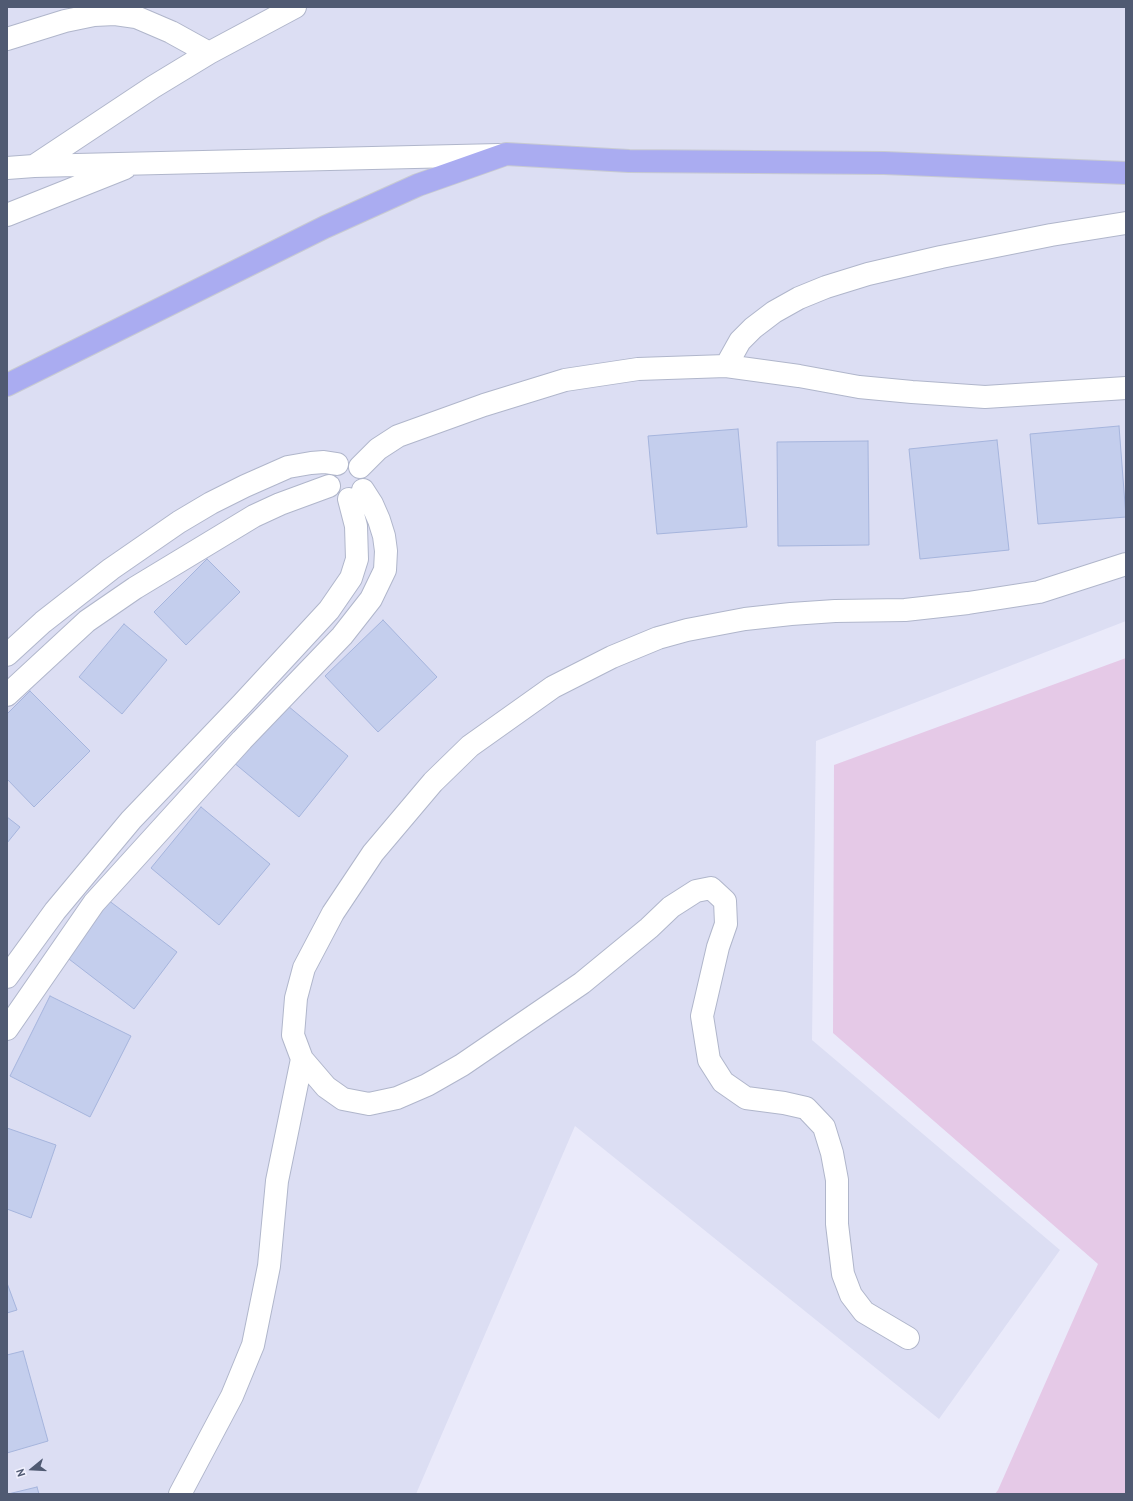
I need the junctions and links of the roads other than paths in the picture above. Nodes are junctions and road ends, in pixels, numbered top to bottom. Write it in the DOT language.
graph roads {
  1 [pos="295,7"];
  2 [pos="7,39"];
  3 [pos="209,54"];
  4 [pos="506,154"];
  5 [pos="137,163"];
  6 [pos="34,166"];
  7 [pos="7,168"];
  8 [pos="1126,173"];
  9 [pos="7,215"];
  10 [pos="1126,223"];
  11 [pos="726,366"];
  12 [pos="7,385"];
  13 [pos="1126,388"];
  14 [pos="337,464"];
  15 [pos="360,467"];
  16 [pos="329,486"];
  17 [pos="356,494"];
  18 [pos="211,503"];
  19 [pos="225,534"];
  20 [pos="1126,564"];
  21 [pos="28,636"];
  22 [pos="7,655"];
  23 [pos="48,656"];
  24 [pos="7,695"];
  25 [pos="178,770"];
  26 [pos="200,786"];
  27 [pos="7,977"];
  28 [pos="7,1029"];
  29 [pos="302,1059"];
  30 [pos="908,1338"];
  31 [pos="180,1494"];
  1 -- 3 [label="street"];
  2 -- 3 [label="street"];
  3 -- 6 [label="street"];
  4 -- 5 [label="street"];
  4 -- 8 [label="main road"];
  4 -- 12 [label="main road"];
  5 -- 6 [label="street"];
  5 -- 9 [label="street"];
  6 -- 7 [label="street"];
  10 -- 11 [label="street"];
  11 -- 13 [label="street"];
  11 -- 15 [label="street"];
  14 -- 15 [label="street"];
  14 -- 16 [label="street"];
  14 -- 18 [label="street"];
  15 -- 17 [label="street"];
  16 -- 17 [label="street"];
  16 -- 19 [label="street"];
  17 -- 25 [label="street"];
  17 -- 26 [label="street"];
  18 -- 19 [label="street"];
  18 -- 21 [label="street"];
  19 -- 23 [label="street"];
  20 -- 29 [label="street"];
  21 -- 22 [label="street"];
  21 -- 23 [label="street"];
  23 -- 24 [label="street"];
  25 -- 26 [label="street"];
  25 -- 27 [label="street"];
  26 -- 28 [label="street"];
  29 -- 30 [label="street"];
  29 -- 31 [label="street"];
}
